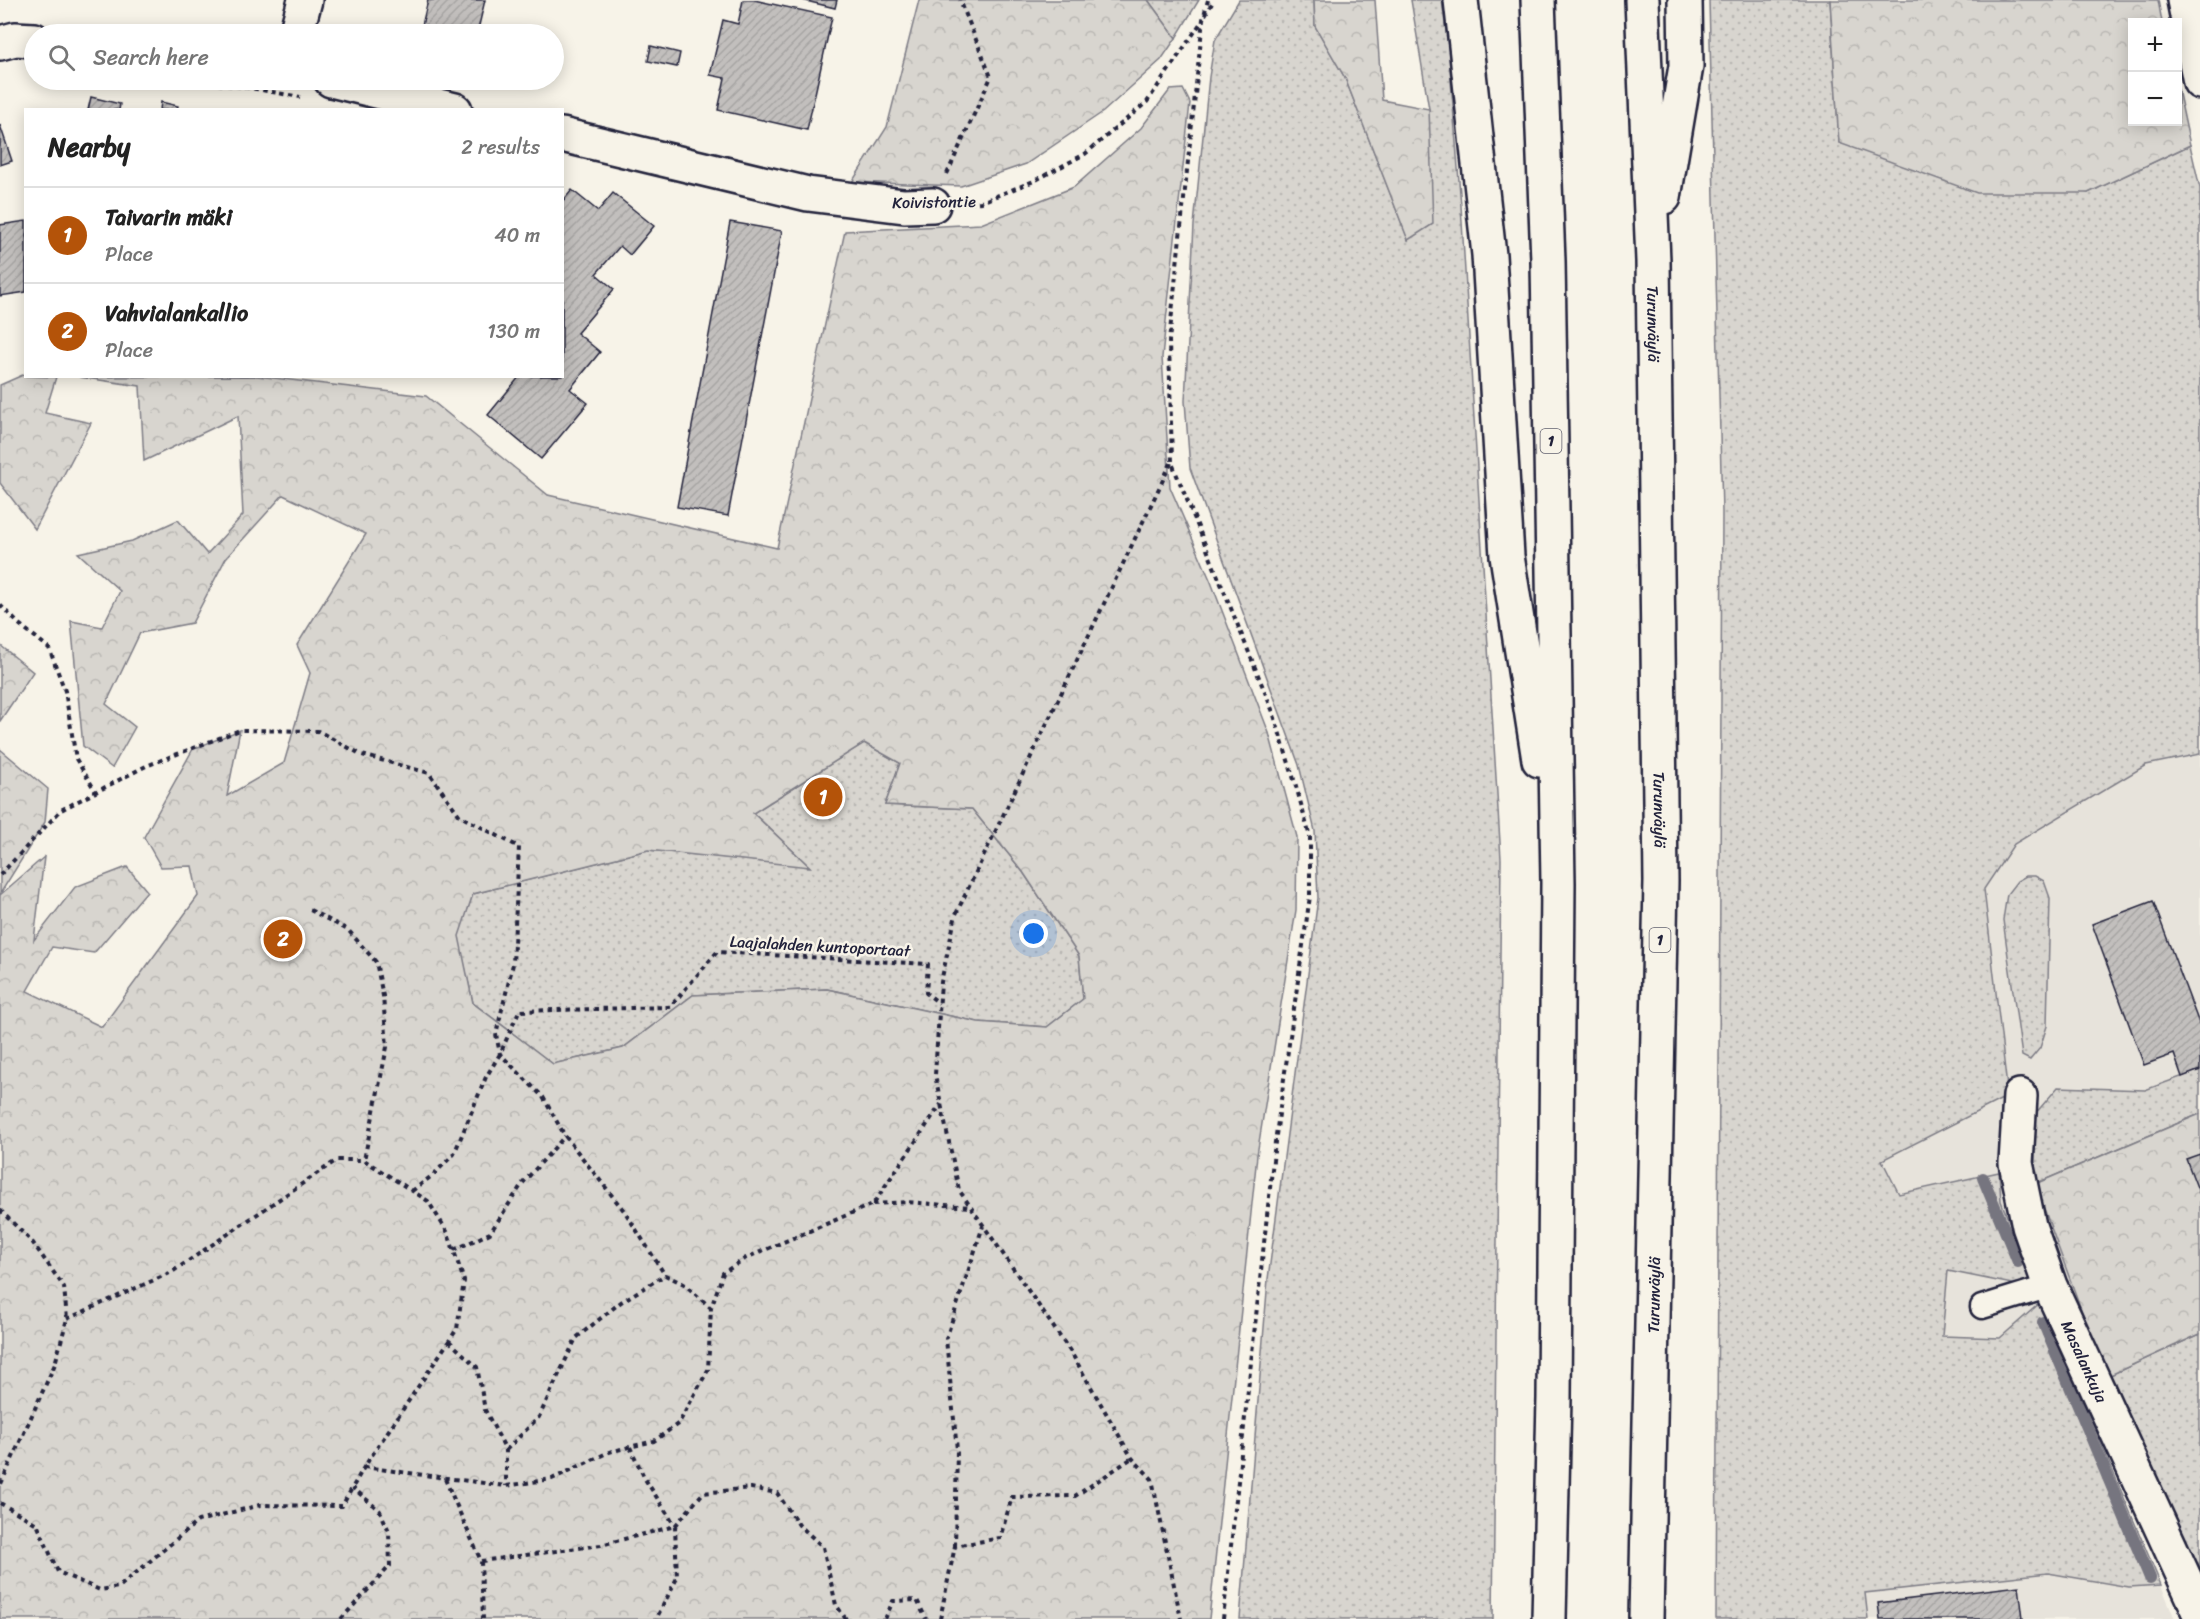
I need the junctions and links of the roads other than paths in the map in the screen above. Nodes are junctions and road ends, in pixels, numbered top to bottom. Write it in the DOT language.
graph roads {
  1 [pos="305,0"];
  2 [pos="1461,0"];
  3 [pos="1538,0"];
  4 [pos="1642,0"];
  5 [pos="1685,0"];
  6 [pos="2184,0"];
  7 [pos="299,24"];
  8 [pos="24,39"];
  9 [pos="0,44"];
  10 [pos="2200,82"];
  11 [pos="327,90"];
  12 [pos="442,108"];
  13 [pos="564,135"];
  14 [pos="933,205"];
  15 [pos="1653,261"];
  16 [pos="1558,883"];
  17 [pos="2020,1096"];
  18 [pos="2050,1286"];
  19 [pos="1982,1307"];
  20 [pos="2200,1612"];
  21 [pos="1549,1619"];
  22 [pos="1647,1619"];
  1 -- 7 [label="main road"];
  2 -- 16 [label="main road"];
  3 -- 16 [label="main road, 1"];
  4 -- 15 [label="main road, Turunväylä / 1"];
  5 -- 15 [label="main road"];
  6 -- 10 [label="main road"];
  8 -- 9 [label="main road"];
  11 -- 12 [label="main road"];
  13 -- 14 [label="main road, Koivistontie"];
  15 -- 22 [label="main road, Turunväylä / 1"];
  16 -- 21 [label="main road, 1"];
  17 -- 18 [label="main road, Masalankuja"];
  18 -- 19 [label="lane"];
  18 -- 20 [label="main road, Masalankuja"];
}
